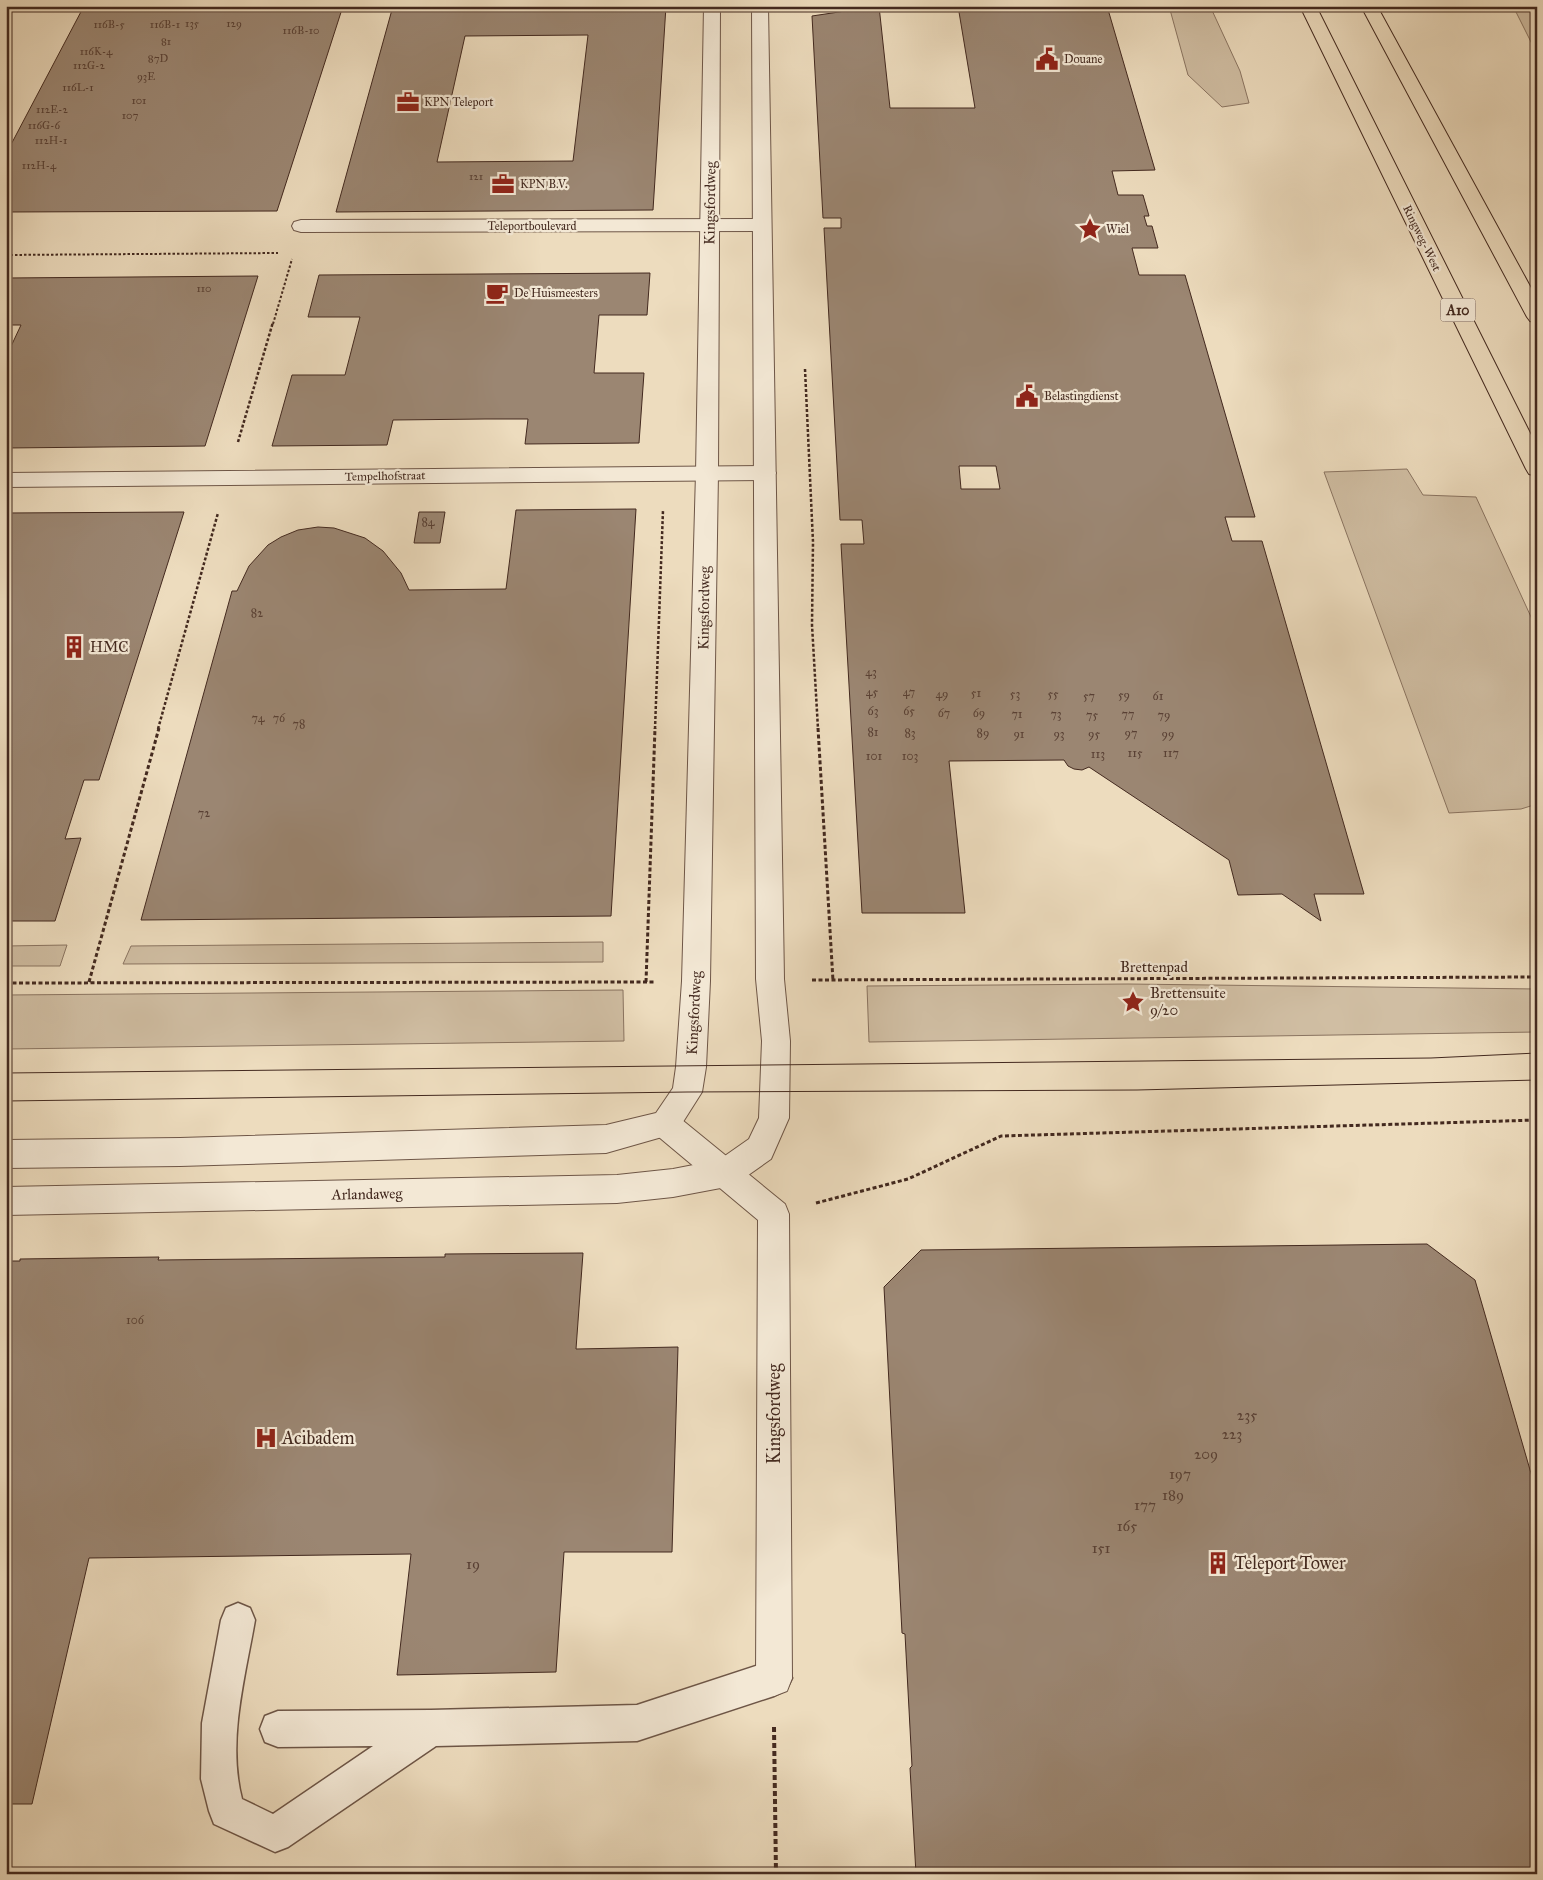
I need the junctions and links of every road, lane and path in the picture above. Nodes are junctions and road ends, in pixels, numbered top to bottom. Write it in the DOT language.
graph roads {
  1 [pos="712,6"];
  2 [pos="760,6"];
  3 [pos="1308,6"];
  4 [pos="1369,6"];
  5 [pos="710,225"];
  6 [pos="762,225"];
  7 [pos="301,226"];
  8 [pos="294,252"];
  9 [pos="1537,317"];
  10 [pos="805,362"];
  11 [pos="1537,470"];
  12 [pos="665,473"];
  13 [pos="708,473"];
  14 [pos="765,473"];
  15 [pos="227,478"];
  16 [pos="6,480"];
  17 [pos="1537,977"];
  18 [pos="770,980"];
  19 [pos="833,981"];
  20 [pos="89,982"];
  21 [pos="6,983"];
  22 [pos="1537,1120"];
  23 [pos="665,1124"];
  24 [pos="6,1154"];
  25 [pos="726,1173"];
  26 [pos="6,1201"];
  27 [pos="774,1214"];
  28 [pos="238,1620"];
  29 [pos="774,1678"];
  30 [pos="431,1728"];
  31 [pos="278,1729"];
  32 [pos="776,1874"];
  1 -- 5 [label="street, Kingsfordweg"];
  2 -- 6 [label="street"];
  3 -- 11 [label="highway, Ringweg-West / A10"];
  4 -- 9 [label="highway"];
  5 -- 6 [label="street, Teleportboulevard"];
  5 -- 7 [label="street, Teleportboulevard"];
  5 -- 13 [label="street, Kingsfordweg"];
  6 -- 14 [label="street"];
  8 -- 15 [label="path"];
  10 -- 19 [label="path"];
  12 -- 13 [label="street, Tempelhofstraat"];
  12 -- 15 [label="street, Tempelhofstraat"];
  12 -- 20 [label="path"];
  13 -- 14 [label="street, Tempelhofstraat"];
  13 -- 23 [label="street, Kingsfordweg"];
  14 -- 18 [label="street"];
  15 -- 16 [label="street, Tempelhofstraat"];
  15 -- 20 [label="path"];
  17 -- 19 [label="path, Brettenpad"];
  18 -- 19 [label="path, Brettenpad"];
  18 -- 25 [label="street"];
  20 -- 21 [label="path"];
  22 -- 27 [label="path"];
  23 -- 24 [label="street"];
  23 -- 25 [label="street"];
  25 -- 26 [label="street, Arlandaweg"];
  25 -- 27 [label="street"];
  27 -- 29 [label="street, Kingsfordweg"];
  28 -- 30 [label="lane"];
  29 -- 30 [label="lane"];
  29 -- 32 [label="path"];
  30 -- 31 [label="lane"];
}
